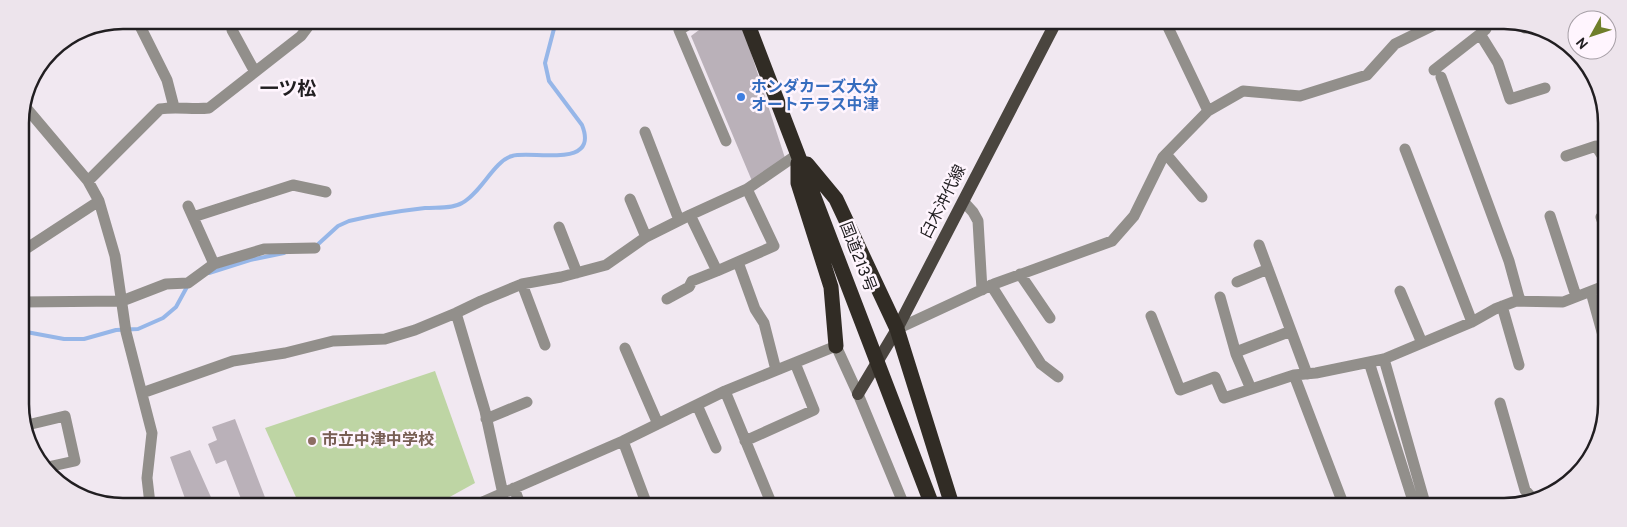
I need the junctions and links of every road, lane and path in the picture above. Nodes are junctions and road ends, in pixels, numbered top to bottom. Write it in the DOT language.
graph roads {
  1 [pos="145,29"];
  2 [pos="306,29"];
  3 [pos="681,29"];
  4 [pos="750,29"];
  5 [pos="1052,29"];
  6 [pos="1169,29"];
  7 [pos="1426,29"];
  8 [pos="1483,29"];
  9 [pos="232,30"];
  10 [pos="255,72"];
  11 [pos="1545,88"];
  12 [pos="174,107"];
  13 [pos="1208,111"];
  14 [pos="30,112"];
  15 [pos="645,132"];
  16 [pos="726,141"];
  17 [pos="1405,149"];
  18 [pos="1598,149"];
  19 [pos="798,154"];
  20 [pos="1166,154"];
  21 [pos="1566,156"];
  22 [pos="88,181"];
  23 [pos="747,189"];
  24 [pos="326,192"];
  25 [pos="1202,197"];
  26 [pos="630,199"];
  27 [pos="98,201"];
  28 [pos="963,201"];
  29 [pos="188,206"];
  30 [pos="1550,216"];
  31 [pos="193,217"];
  32 [pos="684,218"];
  33 [pos="559,227"];
  34 [pos="646,237"];
  35 [pos="1260,245"];
  36 [pos="29,247"];
  37 [pos="315,248"];
  38 [pos="738,262"];
  39 [pos="214,264"];
  40 [pos="1268,269"];
  41 [pos="717,271"];
  42 [pos="577,273"];
  43 [pos="1020,274"];
  44 [pos="1236,282"];
  45 [pos="522,284"];
  46 [pos="987,288"];
  47 [pos="1598,289"];
  48 [pos="1400,291"];
  49 [pos="1591,292"];
  50 [pos="1576,296"];
  51 [pos="1220,297"];
  52 [pos="667,298"];
  53 [pos="1520,301"];
  54 [pos="29,302"];
  55 [pos="122,302"];
  56 [pos="1502,306"];
  57 [pos="456,313"];
  58 [pos="1151,316"];
  59 [pos="1598,317"];
  60 [pos="1050,318"];
  61 [pos="1472,322"];
  62 [pos="897,329"];
  63 [pos="1291,331"];
  64 [pos="1422,343"];
  65 [pos="544,345"];
  66 [pos="836,346"];
  67 [pos="625,348"];
  68 [pos="1236,352"];
  69 [pos="1384,359"];
  70 [pos="1369,362"];
  71 [pos="795,363"];
  72 [pos="1519,365"];
  73 [pos="776,370"];
  74 [pos="1307,374"];
  75 [pos="1294,375"];
  76 [pos="1058,378"];
  77 [pos="1251,389"];
  78 [pos="725,391"];
  79 [pos="142,393"];
  80 [pos="858,394"];
  81 [pos="527,402"];
  82 [pos="1500,403"];
  83 [pos="697,405"];
  84 [pos="486,419"];
  85 [pos="658,424"];
  86 [pos="32,427"];
  87 [pos="623,441"];
  88 [pos="745,441"];
  89 [pos="716,448"];
  90 [pos="52,466"];
  91 [pos="514,488"];
  92 [pos="503,494"];
  93 [pos="1529,495"];
  94 [pos="149,498"];
  95 [pos="493,498"];
  96 [pos="518,498"];
  97 [pos="644,498"];
  98 [pos="769,498"];
  99 [pos="901,498"];
  100 [pos="929,498"];
  101 [pos="950,498"];
  102 [pos="1341,498"];
  103 [pos="1412,498"];
  104 [pos="1423,498"];
  1 -- 12 [label="street"];
  2 -- 10 [label="street"];
  3 -- 16 [label="street"];
  4 -- 19 [label="highway, 国道213号"];
  5 -- 28 [label="main road, 臼木沖代線"];
  6 -- 13 [label="street"];
  7 -- 13 [label="street"];
  8 -- 11 [label="street"];
  8 -- 53 [label="street"];
  9 -- 10 [label="street"];
  10 -- 12 [label="street"];
  12 -- 22 [label="street"];
  13 -- 20 [label="street"];
  14 -- 22 [label="street"];
  15 -- 32 [label="street"];
  17 -- 61 [label="street"];
  18 -- 21 [label="street"];
  19 -- 23 [label="street"];
  19 -- 62 [label="highway"];
  19 -- 66 [label="highway"];
  19 -- 100 [label="highway, 国道213号"];
  20 -- 25 [label="street"];
  20 -- 43 [label="street"];
  22 -- 27 [label="street"];
  23 -- 32 [label="street"];
  23 -- 38 [label="street"];
  24 -- 31 [label="street"];
  26 -- 34 [label="street"];
  27 -- 36 [label="street"];
  27 -- 55 [label="street"];
  28 -- 46 [label="street"];
  28 -- 62 [label="main road, 臼木沖代線"];
  29 -- 31 [label="street"];
  30 -- 50 [label="street"];
  31 -- 39 [label="street"];
  32 -- 34 [label="street"];
  32 -- 41 [label="street"];
  33 -- 42 [label="street"];
  34 -- 42 [label="street"];
  35 -- 40 [label="street"];
  37 -- 39 [label="street"];
  38 -- 41 [label="street"];
  38 -- 73 [label="street"];
  39 -- 55 [label="street"];
  40 -- 44 [label="street"];
  40 -- 63 [label="street"];
  41 -- 52 [label="street"];
  42 -- 45 [label="street"];
  43 -- 46 [label="street"];
  43 -- 60 [label="street"];
  45 -- 57 [label="street"];
  45 -- 65 [label="street"];
  46 -- 62 [label="street"];
  46 -- 76 [label="street"];
  47 -- 49 [label="street"];
  48 -- 64 [label="street"];
  49 -- 50 [label="street"];
  49 -- 59 [label="street"];
  50 -- 53 [label="street"];
  51 -- 68 [label="street"];
  53 -- 56 [label="street"];
  54 -- 55 [label="street"];
  55 -- 79 [label="street"];
  56 -- 61 [label="street"];
  56 -- 72 [label="street"];
  57 -- 79 [label="street"];
  57 -- 84 [label="street"];
  58 -- 77 [label="street"];
  61 -- 64 [label="street"];
  62 -- 80 [label="main road, 臼木沖代線"];
  62 -- 101 [label="highway"];
  63 -- 68 [label="street"];
  63 -- 74 [label="street"];
  64 -- 69 [label="street"];
  66 -- 71 [label="street"];
  66 -- 80 [label="street"];
  67 -- 85 [label="street"];
  68 -- 77 [label="street"];
  69 -- 70 [label="street"];
  69 -- 104 [label="street"];
  70 -- 74 [label="street"];
  70 -- 103 [label="street"];
  71 -- 73 [label="street"];
  71 -- 88 [label="street"];
  73 -- 78 [label="street"];
  74 -- 75 [label="street"];
  75 -- 77 [label="street"];
  75 -- 102 [label="street"];
  78 -- 83 [label="street"];
  78 -- 88 [label="street"];
  79 -- 94 [label="street"];
  80 -- 99 [label="street"];
  81 -- 84 [label="street"];
  82 -- 93 [label="street"];
  83 -- 85 [label="street"];
  83 -- 89 [label="street"];
  84 -- 92 [label="street"];
  85 -- 87 [label="street"];
  86 -- 90 [label="street"];
  87 -- 91 [label="street"];
  87 -- 97 [label="street"];
  88 -- 98 [label="street"];
  91 -- 92 [label="street"];
  91 -- 96 [label="street"];
  92 -- 95 [label="street"];
}
